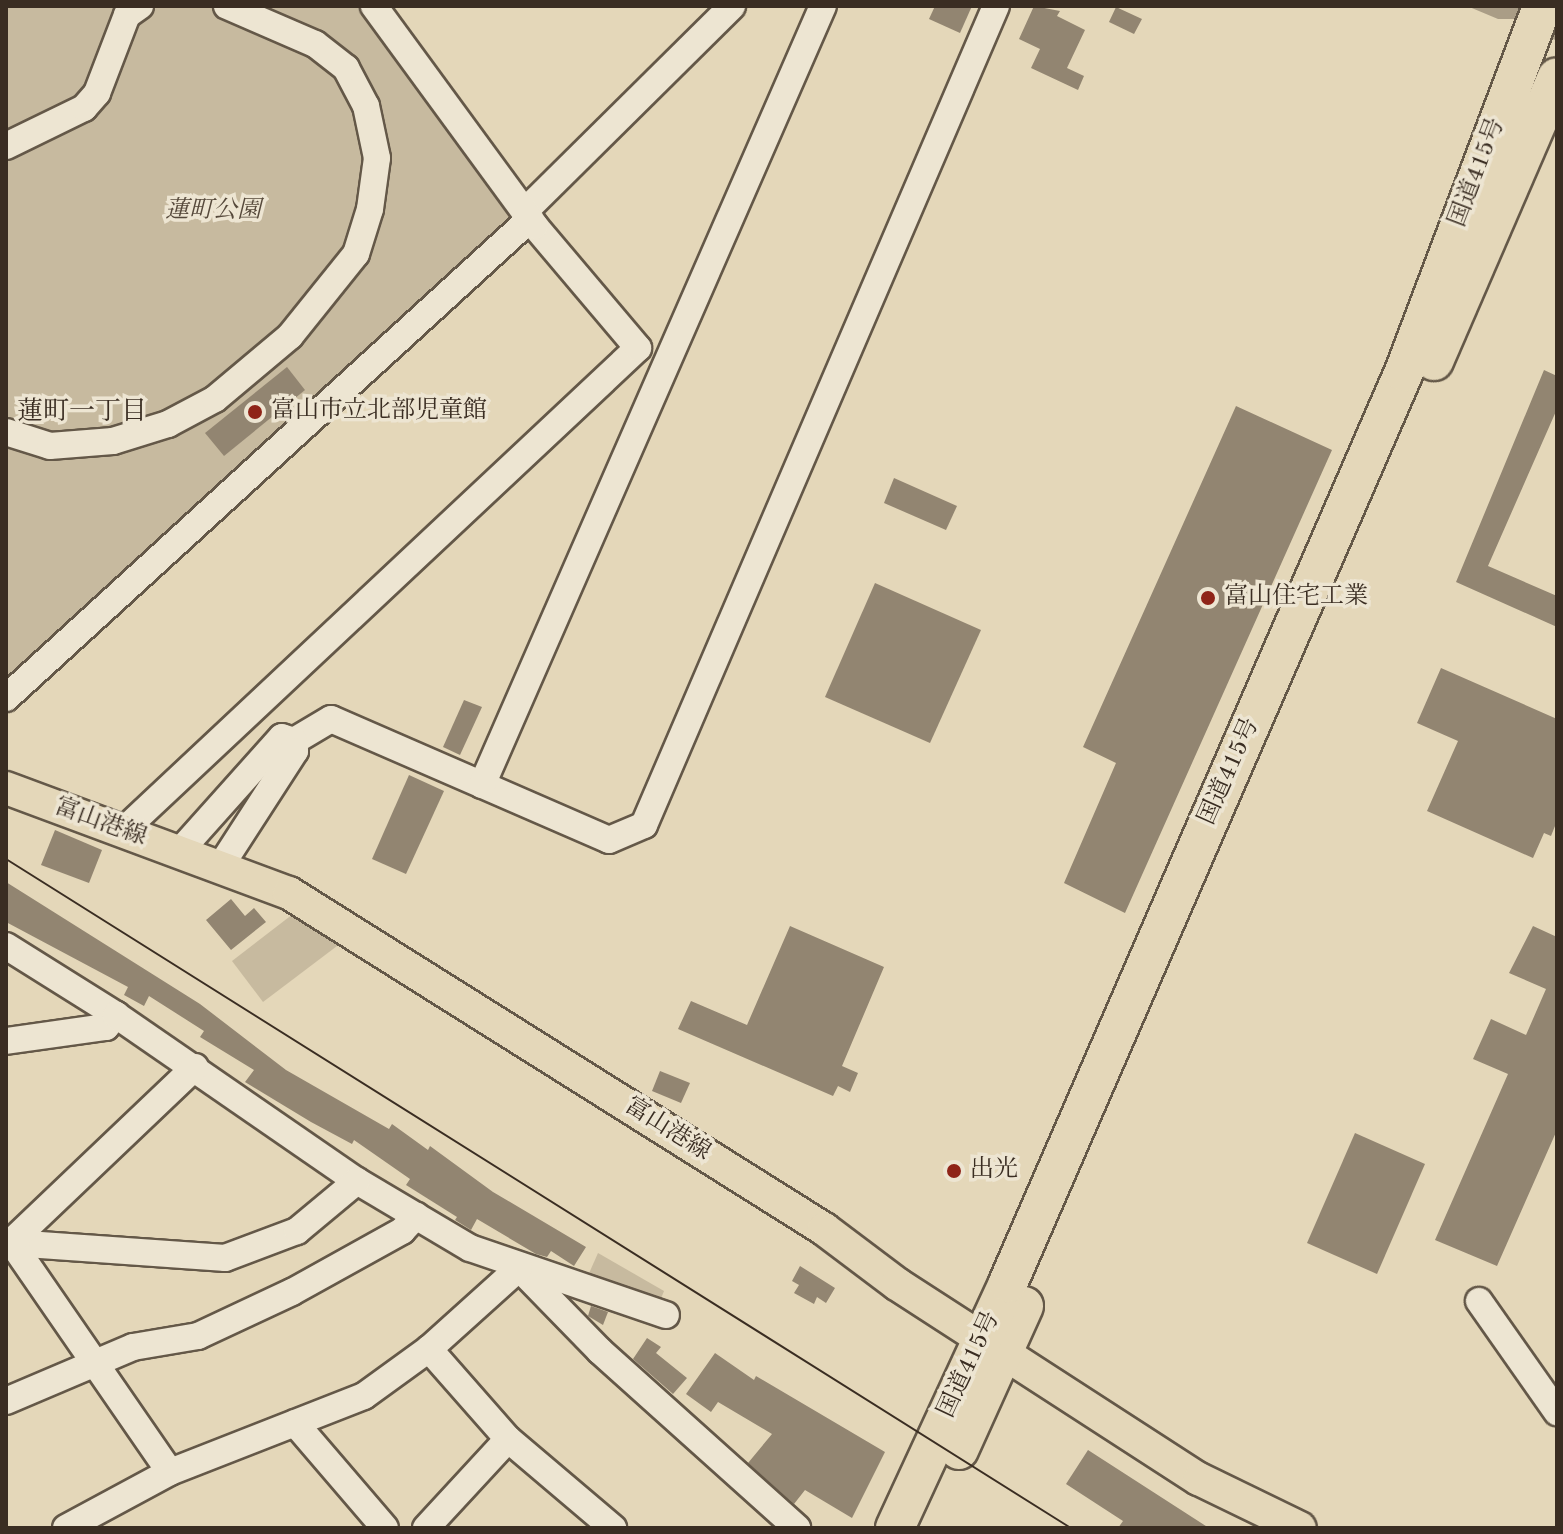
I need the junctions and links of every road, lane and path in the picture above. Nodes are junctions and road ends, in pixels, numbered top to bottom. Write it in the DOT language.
graph roads {
  1 [pos="140,6"];
  2 [pos="227,6"];
  3 [pos="374,6"];
  4 [pos="732,6"];
  5 [pos="823,6"];
  6 [pos="996,6"];
  7 [pos="1536,21"];
  8 [pos="1557,77"];
  9 [pos="6,146"];
  10 [pos="527,215"];
  11 [pos="6,432"];
  12 [pos="6,698"];
  13 [pos="294,741"];
  14 [pos="482,785"];
  15 [pos="6,788"];
  16 [pos="123,831"];
  17 [pos="179,852"];
  18 [pos="220,867"];
  19 [pos="6,946"];
  20 [pos="116,1015"];
  21 [pos="6,1041"];
  22 [pos="195,1067"];
  23 [pos="357,1181"];
  24 [pos="416,1216"];
  25 [pos="9,1245"];
  26 [pos="519,1268"];
  27 [pos="1479,1301"];
  28 [pos="666,1315"];
  29 [pos="993,1346"];
  30 [pos="429,1349"];
  31 [pos="96,1362"];
  32 [pos="6,1401"];
  33 [pos="1557,1412"];
  34 [pos="295,1423"];
  35 [pos="508,1439"];
  36 [pos="170,1472"];
  37 [pos="437,1524"];
  38 [pos="66,1528"];
  39 [pos="385,1528"];
  40 [pos="613,1528"];
  41 [pos="795,1528"];
  42 [pos="895,1528"];
  43 [pos="922,1528"];
  44 [pos="1300,1528"];
  1 -- 9 [label="street"];
  2 -- 11 [label="street"];
  3 -- 10 [label="street"];
  4 -- 10 [label="street"];
  5 -- 14 [label="street"];
  6 -- 14 [label="street"];
  7 -- 29 [label="highway, 国道415号"];
  8 -- 29 [label="highway, 国道415号"];
  10 -- 12 [label="street"];
  10 -- 16 [label="street"];
  13 -- 14 [label="street"];
  13 -- 17 [label="street"];
  13 -- 18 [label="street"];
  15 -- 16 [label="main road, 富山港線"];
  16 -- 17 [label="main road, 富山港線"];
  17 -- 18 [label="main road, 富山港線"];
  18 -- 29 [label="main road, 富山港線"];
  19 -- 20 [label="street"];
  20 -- 21 [label="street"];
  20 -- 22 [label="street"];
  22 -- 23 [label="street"];
  22 -- 25 [label="street"];
  23 -- 24 [label="street"];
  23 -- 25 [label="street"];
  24 -- 26 [label="street"];
  24 -- 31 [label="street"];
  25 -- 31 [label="street"];
  26 -- 28 [label="street"];
  26 -- 30 [label="street"];
  26 -- 41 [label="street"];
  27 -- 33 [label="street"];
  29 -- 42 [label="highway, 国道415号"];
  29 -- 43 [label="highway, 国道415号"];
  29 -- 44 [label="main road, 富山港線"];
  30 -- 34 [label="street"];
  30 -- 35 [label="street"];
  31 -- 32 [label="street"];
  31 -- 36 [label="street"];
  34 -- 36 [label="street"];
  34 -- 39 [label="street"];
  35 -- 37 [label="street"];
  35 -- 40 [label="street"];
  36 -- 38 [label="street"];
}
